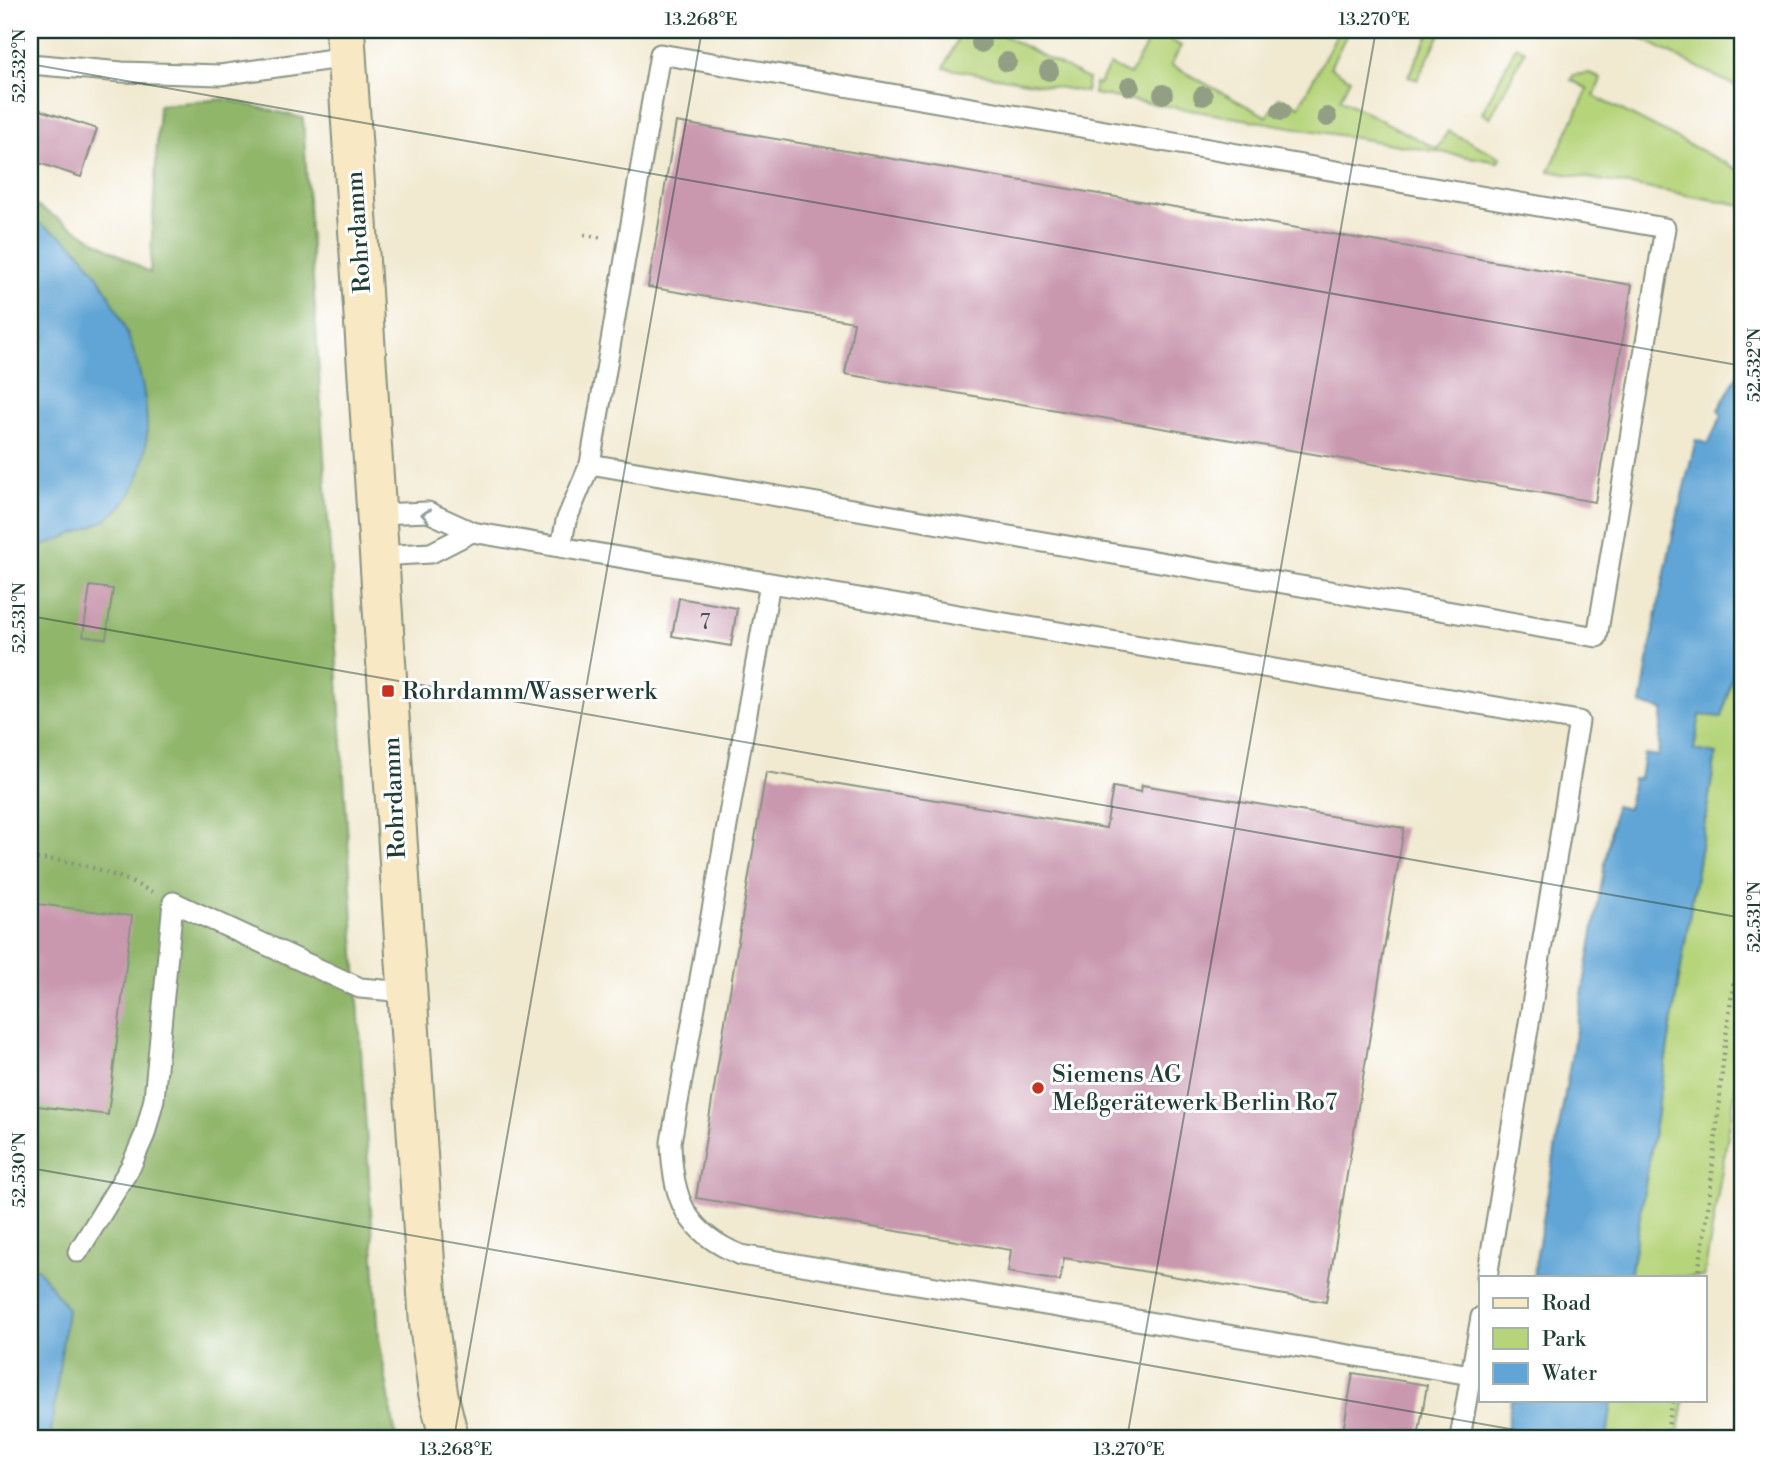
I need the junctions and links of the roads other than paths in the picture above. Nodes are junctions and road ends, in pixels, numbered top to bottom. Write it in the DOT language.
graph roads {
  1 [pos="346,44"];
  2 [pos="30,64"];
  3 [pos="590,464"];
  4 [pos="377,514"];
  5 [pos="472,532"];
  6 [pos="561,547"];
  7 [pos="379,556"];
  8 [pos="770,583"];
  9 [pos="406,992"];
  10 [pos="78,1252"];
  11 [pos="1487,1276"];
  12 [pos="1479,1329"];
  13 [pos="1471,1375"];
  14 [pos="449,1438"];
  15 [pos="1460,1438"];
  1 -- 2 [label="lane"];
  1 -- 4 [label="main road, Rohrdamm"];
  3 -- 3 [label="lane"];
  3 -- 6 [label="lane"];
  5 -- 4 [label="lane, one-way"];
  4 -- 7 [label="main road, Rohrdamm"];
  5 -- 6 [label="lane"];
  5 -- 7 [label="lane"];
  6 -- 8 [label="lane"];
  7 -- 9 [label="main road, Rohrdamm"];
  8 -- 11 [label="lane"];
  8 -- 13 [label="lane"];
  9 -- 10 [label="lane"];
  9 -- 14 [label="main road, Rohrdamm"];
  12 -- 13 [label="lane"];
  13 -- 15 [label="lane"];
}
